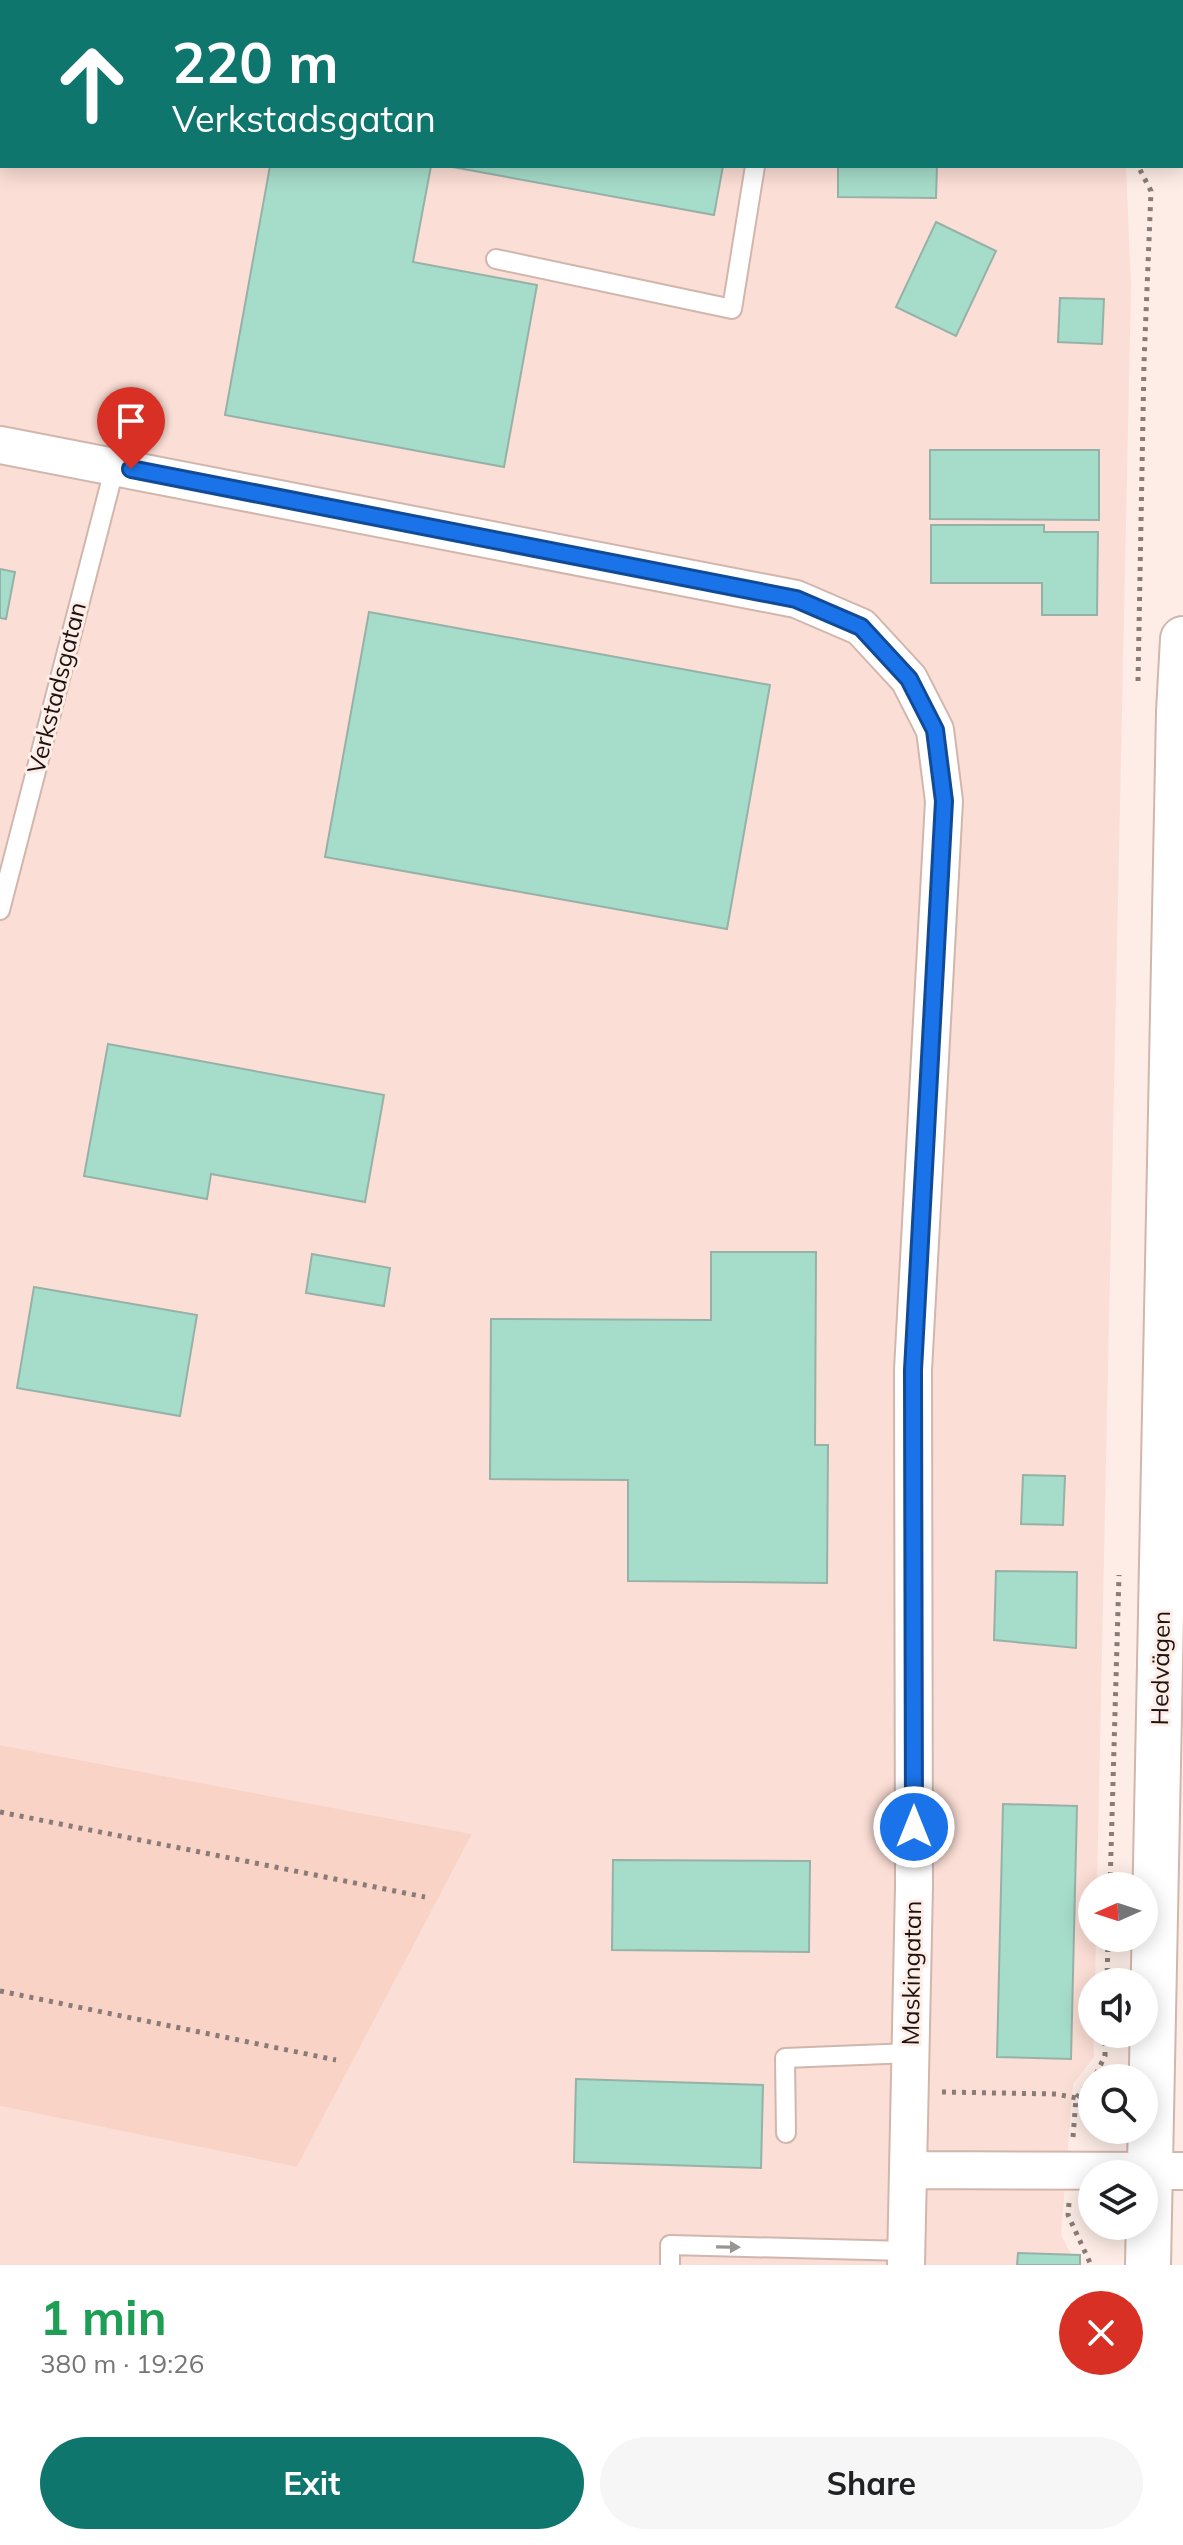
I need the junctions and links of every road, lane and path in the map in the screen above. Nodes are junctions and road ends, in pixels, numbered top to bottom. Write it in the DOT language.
graph roads {
  1 [pos="755,168"];
  2 [pos="496,259"];
  3 [pos="0,445"];
  4 [pos="115,466"];
  5 [pos="1183,639"];
  6 [pos="1179,890"];
  7 [pos="0,910"];
  8 [pos="0,1812"];
  9 [pos="425,1897"];
  10 [pos="0,1991"];
  11 [pos="911,2053"];
  12 [pos="336,2060"];
  13 [pos="910,2091"];
  14 [pos="1076,2098"];
  15 [pos="786,2133"];
  16 [pos="909,2170"];
  17 [pos="1167,2171"];
  18 [pos="906,2258"];
  19 [pos="670,2265"];
  20 [pos="1148,2265"];
  1 -- 2 [label="lane"];
  3 -- 4 [label="street"];
  4 -- 7 [label="lane, Verkstadsgatan"];
  4 -- 11 [label="street, Maskingatan"];
  5 -- 6 [label="main road, Hedvägen"];
  6 -- 17 [label="main road, Hedvägen"];
  8 -- 9 [label="path"];
  10 -- 12 [label="path"];
  11 -- 13 [label="street, Maskingatan"];
  11 -- 15 [label="lane"];
  13 -- 14 [label="path"];
  13 -- 16 [label="street, Maskingatan"];
  16 -- 17 [label="street"];
  16 -- 18 [label="street, Maskingatan"];
  17 -- 20 [label="main road, Hedvägen"];
  19 -- 18 [label="lane, one-way"];
}
